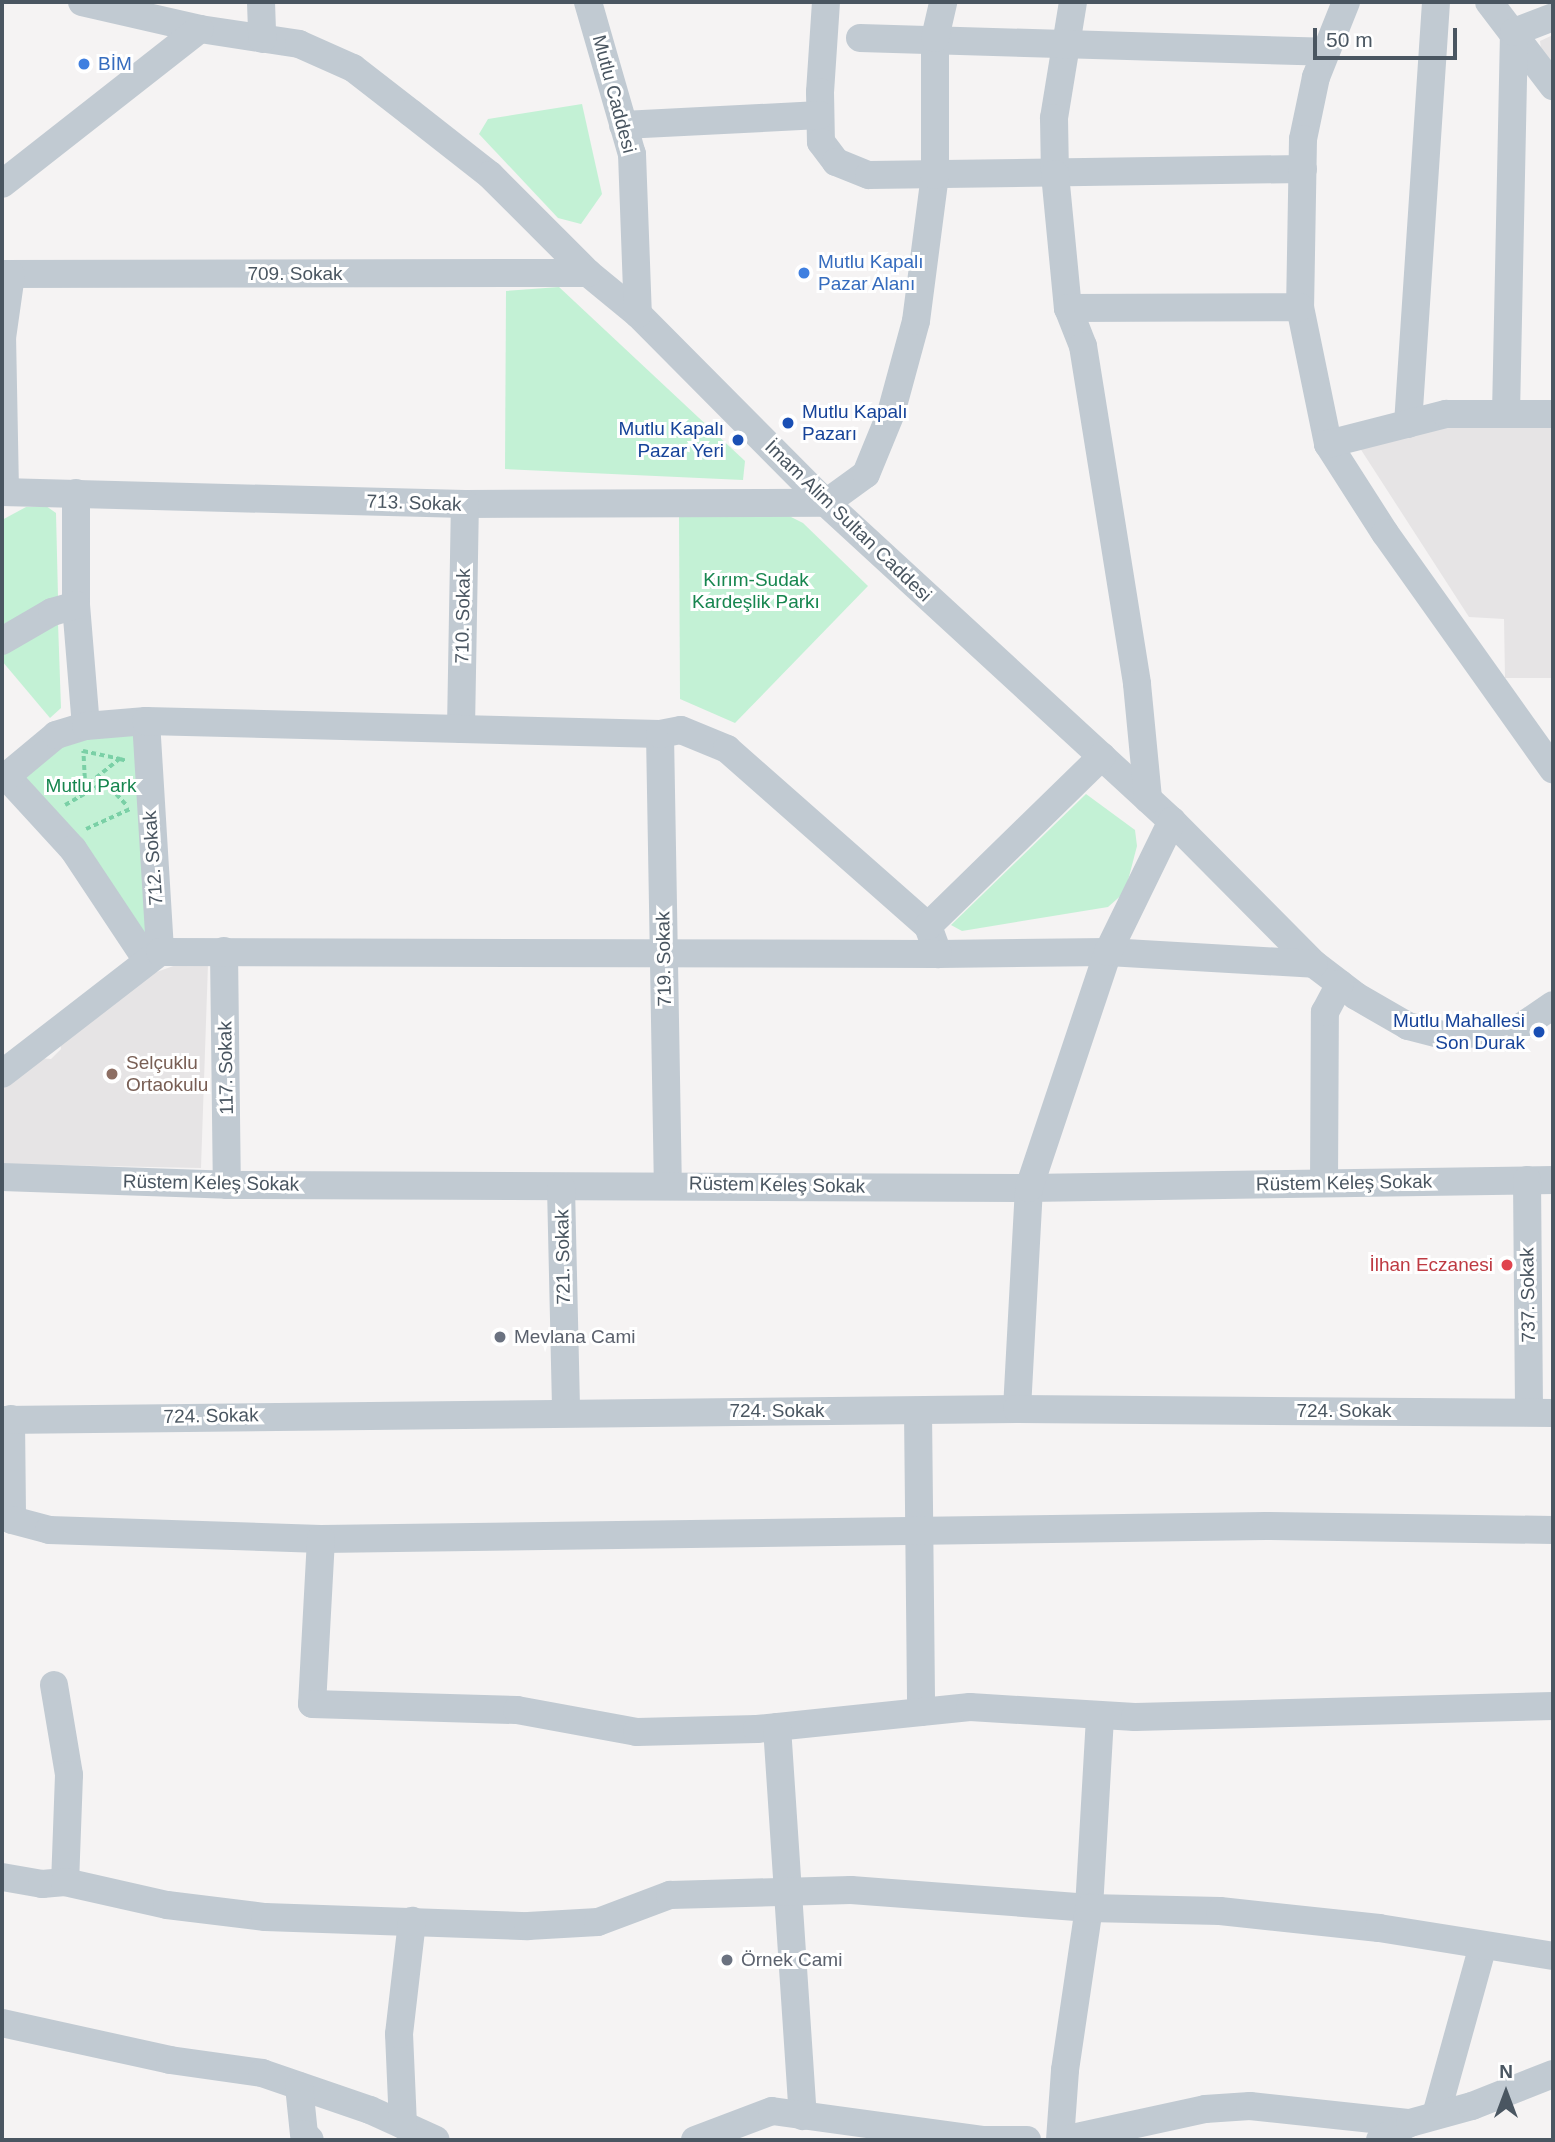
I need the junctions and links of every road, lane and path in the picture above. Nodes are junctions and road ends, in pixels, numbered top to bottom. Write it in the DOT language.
graph roads {
  1 [pos="82,2"];
  2 [pos="261,2"];
  3 [pos="588,2"];
  4 [pos="827,2"];
  5 [pos="943,2"];
  6 [pos="1073,2"];
  7 [pos="1346,2"];
  8 [pos="1436,2"];
  9 [pos="1489,2"];
  10 [pos="1553,17"];
  11 [pos="200,29"];
  12 [pos="1514,32"];
  13 [pos="860,38"];
  14 [pos="935,38"];
  15 [pos="262,39"];
  16 [pos="1066,45"];
  17 [pos="1326,52"];
  18 [pos="1553,86"];
  19 [pos="820,116"];
  20 [pos="623,125"];
  21 [pos="1303,169"];
  22 [pos="1055,174"];
  23 [pos="935,176"];
  24 [pos="2,184"];
  25 [pos="588,273"];
  26 [pos="6,274"];
  27 [pos="1300,307"];
  28 [pos="1068,308"];
  29 [pos="638,314"];
  30 [pos="2,339"];
  31 [pos="1506,414"];
  32 [pos="1553,414"];
  33 [pos="1408,424"];
  34 [pos="1328,444"];
  35 [pos="3,491"];
  36 [pos="76,493"];
  37 [pos="826,503"];
  38 [pos="465,504"];
  39 [pos="76,605"];
  40 [pos="2,641"];
  41 [pos="146,721"];
  42 [pos="86,726"];
  43 [pos="461,729"];
  44 [pos="660,734"];
  45 [pos="1102,756"];
  46 [pos="120,759"];
  47 [pos="149,768"];
  48 [pos="1553,769"];
  49 [pos="4,778"];
  50 [pos="1148,799"];
  51 [pos="141,809"];
  52 [pos="70,813"];
  53 [pos="1172,821"];
  54 [pos="76,822"];
  55 [pos="928,926"];
  56 [pos="225,951"];
  57 [pos="1108,952"];
  58 [pos="938,954"];
  59 [pos="153,956"];
  60 [pos="663,956"];
  61 [pos="1314,964"];
  62 [pos="1340,984"];
  63 [pos="1553,1005"];
  64 [pos="2,1074"];
  65 [pos="2,1177"];
  66 [pos="1540,1180"];
  67 [pos="1324,1183"];
  68 [pos="668,1184"];
  69 [pos="227,1185"];
  70 [pos="561,1187"];
  71 [pos="1029,1188"];
  72 [pos="1017,1409"];
  73 [pos="918,1411"];
  74 [pos="566,1412"];
  75 [pos="1541,1412"];
  76 [pos="7,1419"];
  77 [pos="1553,1530"];
  78 [pos="918,1531"];
  79 [pos="321,1539"];
  80 [pos="54,1685"];
  81 [pos="1553,1706"];
  82 [pos="921,1712"];
  83 [pos="1100,1715"];
  84 [pos="777,1727"];
  85 [pos="2,1877"];
  86 [pos="65,1882"];
  87 [pos="786,1891"];
  88 [pos="1089,1908"];
  89 [pos="412,1921"];
  90 [pos="1483,1946"];
  91 [pos="1553,1956"];
  92 [pos="2,2023"];
  93 [pos="1553,2074"];
  94 [pos="299,2086"];
  95 [pos="803,2116"];
  96 [pos="1423,2119"];
  97 [pos="402,2125"];
  98 [pos="310,2140"];
  99 [pos="436,2140"];
  100 [pos="695,2140"];
  101 [pos="1027,2140"];
  102 [pos="1061,2140"];
  103 [pos="1380,2140"];
  1 -- 11 [label="street, İmam Alim Sultan Caddesi"];
  2 -- 15 [label="street"];
  3 -- 20 [label="street, Mutlu Caddesi"];
  4 -- 19 [label="street"];
  5 -- 14 [label="street"];
  6 -- 16 [label="street"];
  7 -- 17 [label="street"];
  8 -- 33 [label="street"];
  9 -- 12 [label="street"];
  10 -- 12 [label="street"];
  11 -- 15 [label="street, İmam Alim Sultan Caddesi"];
  11 -- 24 [label="street"];
  12 -- 18 [label="street"];
  12 -- 31 [label="street"];
  13 -- 14 [label="street"];
  14 -- 16 [label="street"];
  14 -- 23 [label="street"];
  15 -- 25 [label="street, İmam Alim Sultan Caddesi"];
  16 -- 17 [label="street"];
  16 -- 22 [label="street"];
  17 -- 21 [label="street"];
  19 -- 20 [label="street"];
  19 -- 23 [label="street"];
  20 -- 29 [label="street, Mutlu Caddesi"];
  21 -- 22 [label="street"];
  21 -- 27 [label="street"];
  22 -- 23 [label="street"];
  22 -- 28 [label="street"];
  23 -- 37 [label="street"];
  25 -- 26 [label="street, 709. Sokak"];
  25 -- 29 [label="street, İmam Alim Sultan Caddesi"];
  26 -- 30 [label="street"];
  27 -- 28 [label="street"];
  27 -- 34 [label="street"];
  28 -- 50 [label="street"];
  29 -- 37 [label="street, İmam Alim Sultan Caddesi"];
  30 -- 35 [label="street"];
  31 -- 32 [label="street"];
  31 -- 33 [label="street"];
  33 -- 34 [label="street"];
  34 -- 48 [label="street"];
  35 -- 36 [label="street, 713. Sokak"];
  36 -- 38 [label="street, 713. Sokak"];
  36 -- 39 [label="street"];
  37 -- 38 [label="street, 713. Sokak"];
  37 -- 45 [label="street, İmam Alim Sultan Caddesi"];
  38 -- 43 [label="street, 710. Sokak"];
  39 -- 40 [label="street"];
  39 -- 42 [label="street"];
  41 -- 42 [label="street"];
  41 -- 43 [label="street"];
  41 -- 47 [label="street, 712. Sokak"];
  42 -- 49 [label="street"];
  43 -- 44 [label="street"];
  44 -- 55 [label="street"];
  44 -- 60 [label="street, 719. Sokak"];
  45 -- 50 [label="street, İmam Alim Sultan Caddesi"];
  45 -- 55 [label="street"];
  46 -- 46 [label="path"];
  46 -- 47 [label="path"];
  47 -- 51 [label="street, 712. Sokak"];
  49 -- 59 [label="street, 712. Sokak"];
  50 -- 53 [label="street, İmam Alim Sultan Caddesi"];
  51 -- 52 [label="path"];
  51 -- 54 [label="path"];
  51 -- 59 [label="street, 712. Sokak"];
  53 -- 57 [label="street"];
  53 -- 61 [label="street, İmam Alim Sultan Caddesi"];
  55 -- 58 [label="street"];
  56 -- 59 [label="street"];
  56 -- 60 [label="street"];
  56 -- 69 [label="street, 117. Sokak"];
  57 -- 58 [label="street"];
  57 -- 61 [label="street"];
  57 -- 71 [label="street"];
  58 -- 60 [label="street"];
  59 -- 64 [label="street"];
  60 -- 68 [label="street, 719. Sokak"];
  61 -- 62 [label="street, İmam Alim Sultan Caddesi"];
  62 -- 63 [label="street, İmam Alim Sultan Caddesi"];
  62 -- 67 [label="street"];
  65 -- 69 [label="street, Rüstem Keleş Sokak"];
  66 -- 67 [label="street, Rüstem Keleş Sokak"];
  66 -- 75 [label="street, 737. Sokak"];
  67 -- 71 [label="street, Rüstem Keleş Sokak"];
  68 -- 70 [label="street, Rüstem Keleş Sokak"];
  68 -- 71 [label="street, Rüstem Keleş Sokak"];
  69 -- 70 [label="street, Rüstem Keleş Sokak"];
  70 -- 74 [label="street, 721. Sokak"];
  71 -- 72 [label="street"];
  72 -- 73 [label="street, 724. Sokak"];
  72 -- 75 [label="street, 724. Sokak"];
  73 -- 74 [label="street, 724. Sokak"];
  73 -- 78 [label="street"];
  74 -- 76 [label="street, 724. Sokak"];
  76 -- 79 [label="street"];
  77 -- 78 [label="street"];
  78 -- 79 [label="street"];
  78 -- 82 [label="street"];
  79 -- 84 [label="street"];
  80 -- 86 [label="street"];
  81 -- 83 [label="street"];
  82 -- 83 [label="street"];
  82 -- 84 [label="street"];
  83 -- 88 [label="street"];
  84 -- 87 [label="street"];
  85 -- 86 [label="street"];
  86 -- 89 [label="street"];
  87 -- 88 [label="street"];
  87 -- 89 [label="street"];
  87 -- 95 [label="street"];
  88 -- 90 [label="street"];
  88 -- 102 [label="street"];
  89 -- 97 [label="street"];
  90 -- 91 [label="street"];
  90 -- 96 [label="street"];
  92 -- 94 [label="street"];
  93 -- 96 [label="street"];
  94 -- 97 [label="street"];
  94 -- 98 [label="street"];
  95 -- 100 [label="street"];
  95 -- 101 [label="street"];
  96 -- 102 [label="street"];
  96 -- 103 [label="street"];
  97 -- 99 [label="street"];
}
